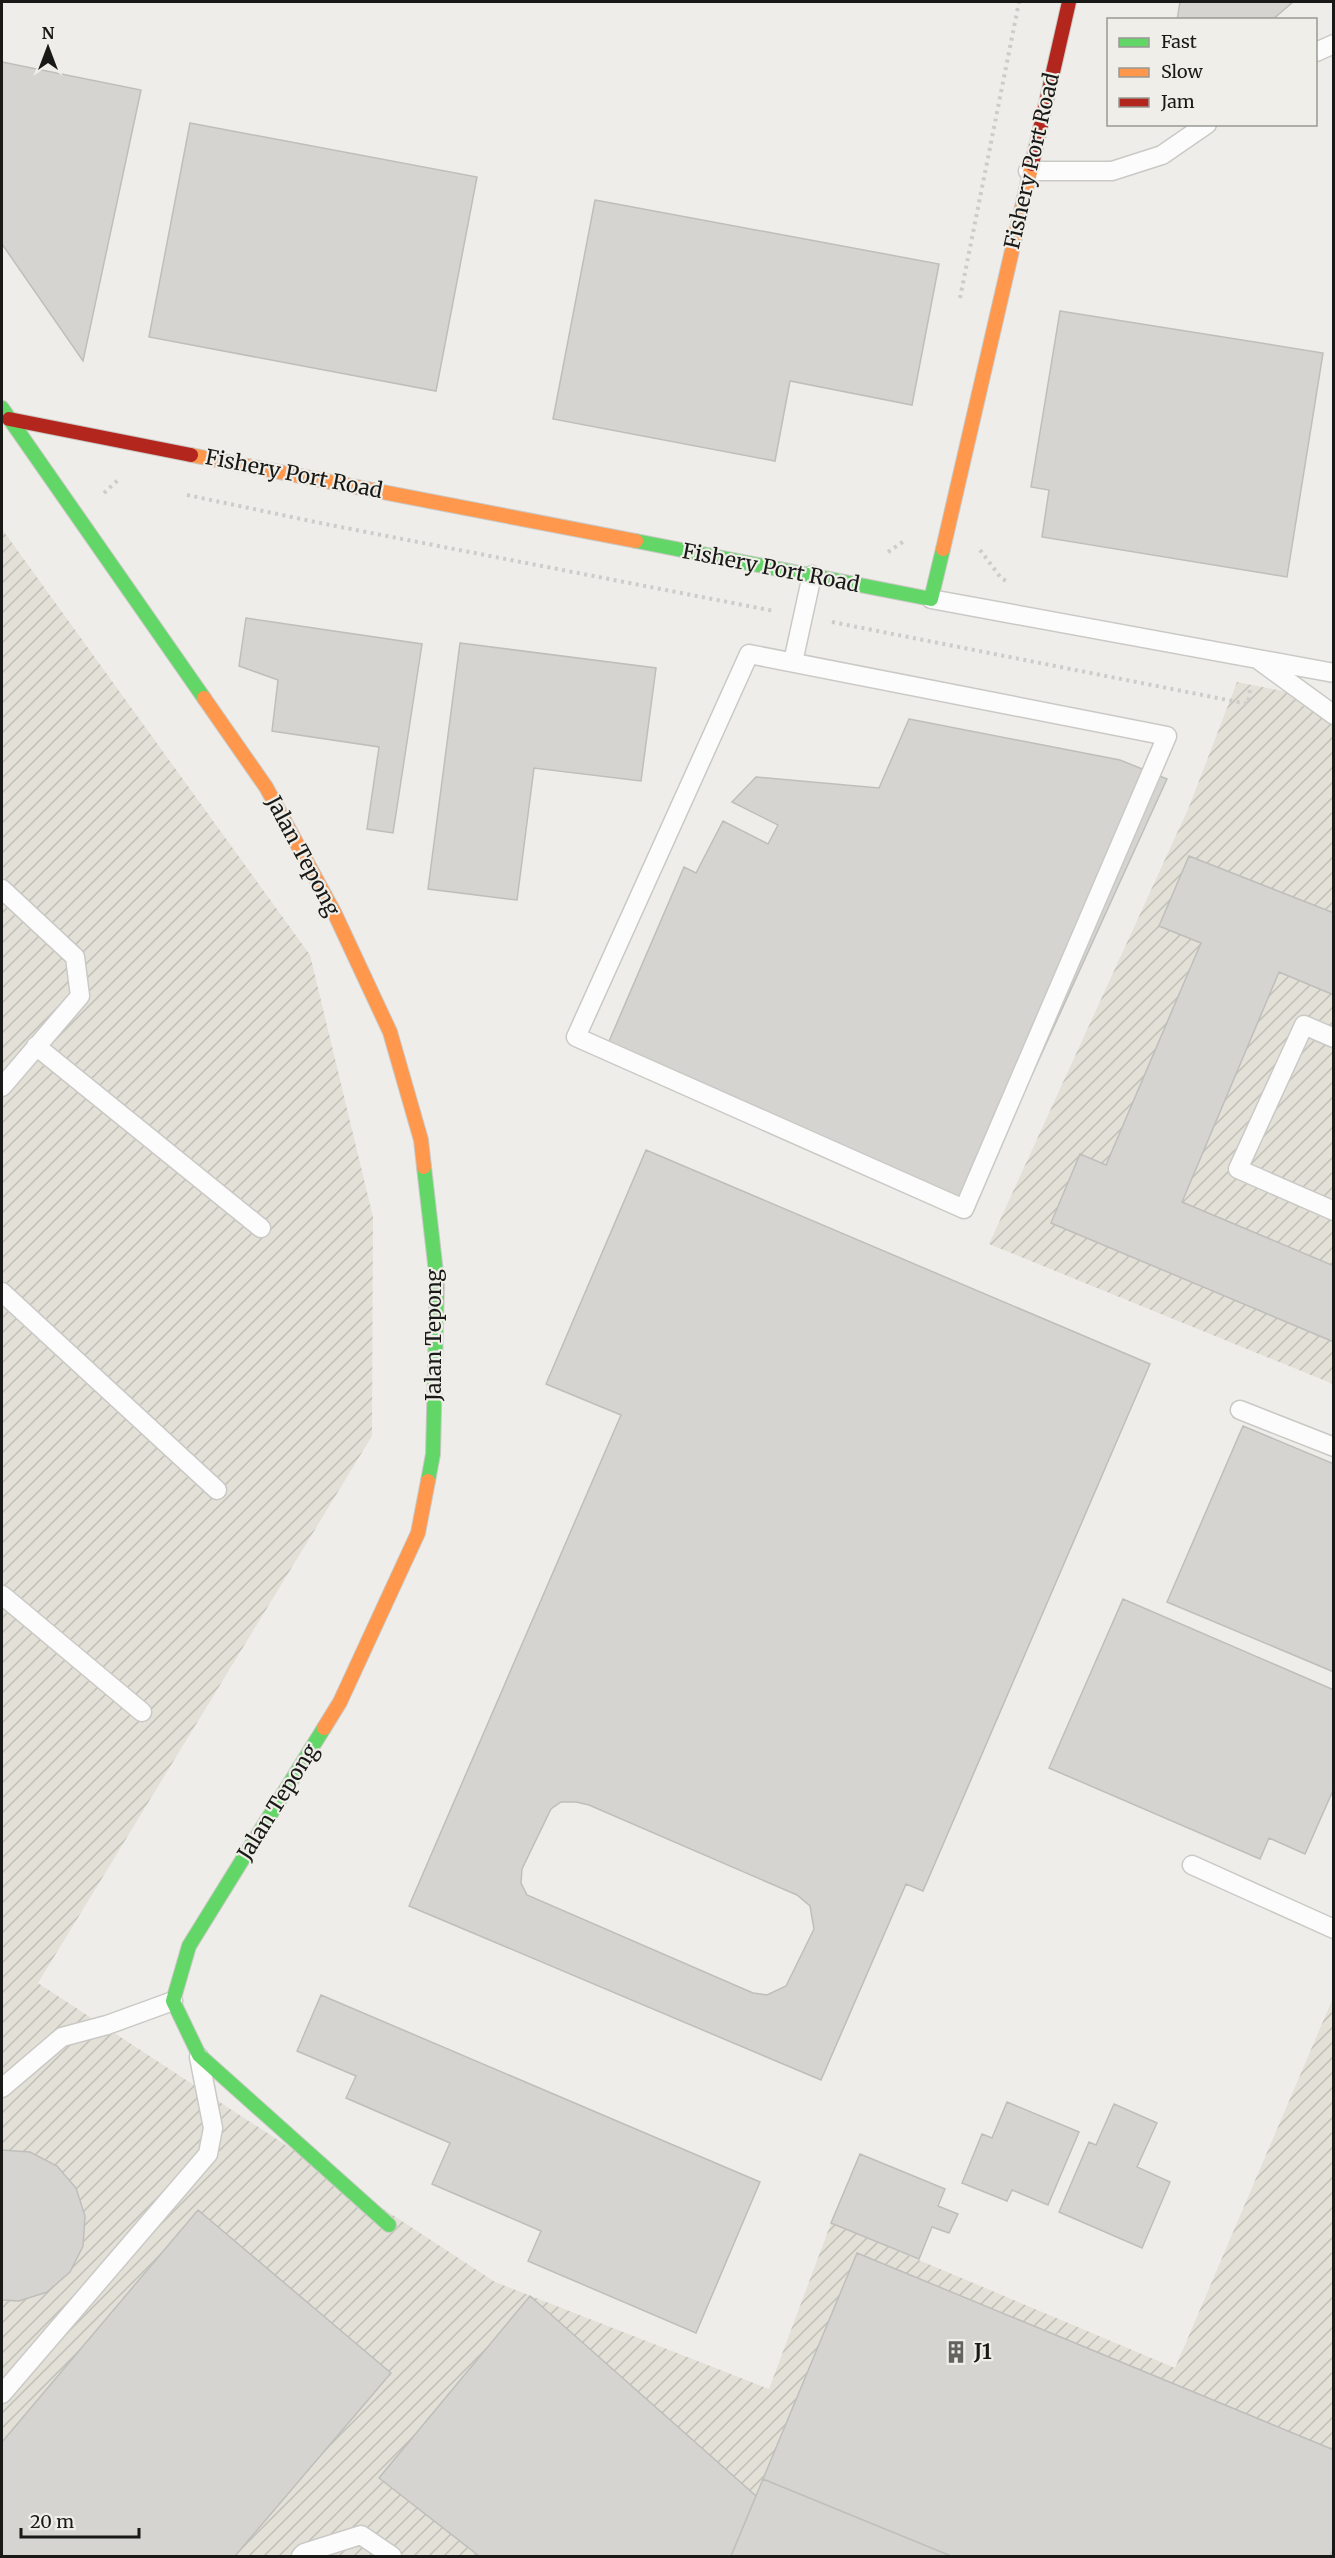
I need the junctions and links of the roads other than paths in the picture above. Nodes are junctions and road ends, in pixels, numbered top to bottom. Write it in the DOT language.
graph roads {
  1 [pos="1069,2"];
  2 [pos="1334,44"];
  3 [pos="1317,52"];
  4 [pos="1203,126"];
  5 [pos="1028,171"];
  6 [pos="5,413"];
  7 [pos="812,576"];
  8 [pos="932,599"];
  9 [pos="1254,657"];
  10 [pos="793,662"];
  11 [pos="1334,673"];
  12 [pos="1334,715"];
  13 [pos="2,889"];
  14 [pos="1334,1038"];
  15 [pos="36,1046"];
  16 [pos="2,1087"];
  17 [pos="1334,1211"];
  18 [pos="261,1228"];
  19 [pos="2,1292"];
  20 [pos="1240,1410"];
  21 [pos="1334,1447"];
  22 [pos="217,1490"];
  23 [pos="2,1594"];
  24 [pos="142,1712"];
  25 [pos="1192,1865"];
  26 [pos="1334,1929"];
  27 [pos="173,2001"];
  28 [pos="199,2055"];
  29 [pos="2,2088"];
  30 [pos="389,2225"];
  31 [pos="2,2394"];
  32 [pos="301,2556"];
  33 [pos="392,2556"];
  1 -- 5 [label="street, Fishery Port Road"];
  2 -- 3 [label="lane"];
  4 -- 5 [label="lane"];
  5 -- 8 [label="street, Fishery Port Road"];
  6 -- 7 [label="street, Fishery Port Road"];
  6 -- 27 [label="street, Jalan Tepong"];
  7 -- 8 [label="street, Fishery Port Road"];
  7 -- 10 [label="lane"];
  8 -- 9 [label="lane"];
  9 -- 11 [label="lane"];
  9 -- 12 [label="lane"];
  10 -- 10 [label="lane"];
  13 -- 15 [label="lane"];
  14 -- 17 [label="lane"];
  15 -- 16 [label="lane"];
  15 -- 18 [label="lane"];
  19 -- 22 [label="lane"];
  20 -- 21 [label="lane"];
  23 -- 24 [label="lane"];
  25 -- 26 [label="lane"];
  27 -- 28 [label="street"];
  27 -- 29 [label="lane"];
  28 -- 30 [label="street"];
  28 -- 31 [label="lane"];
  32 -- 33 [label="lane"];
}
